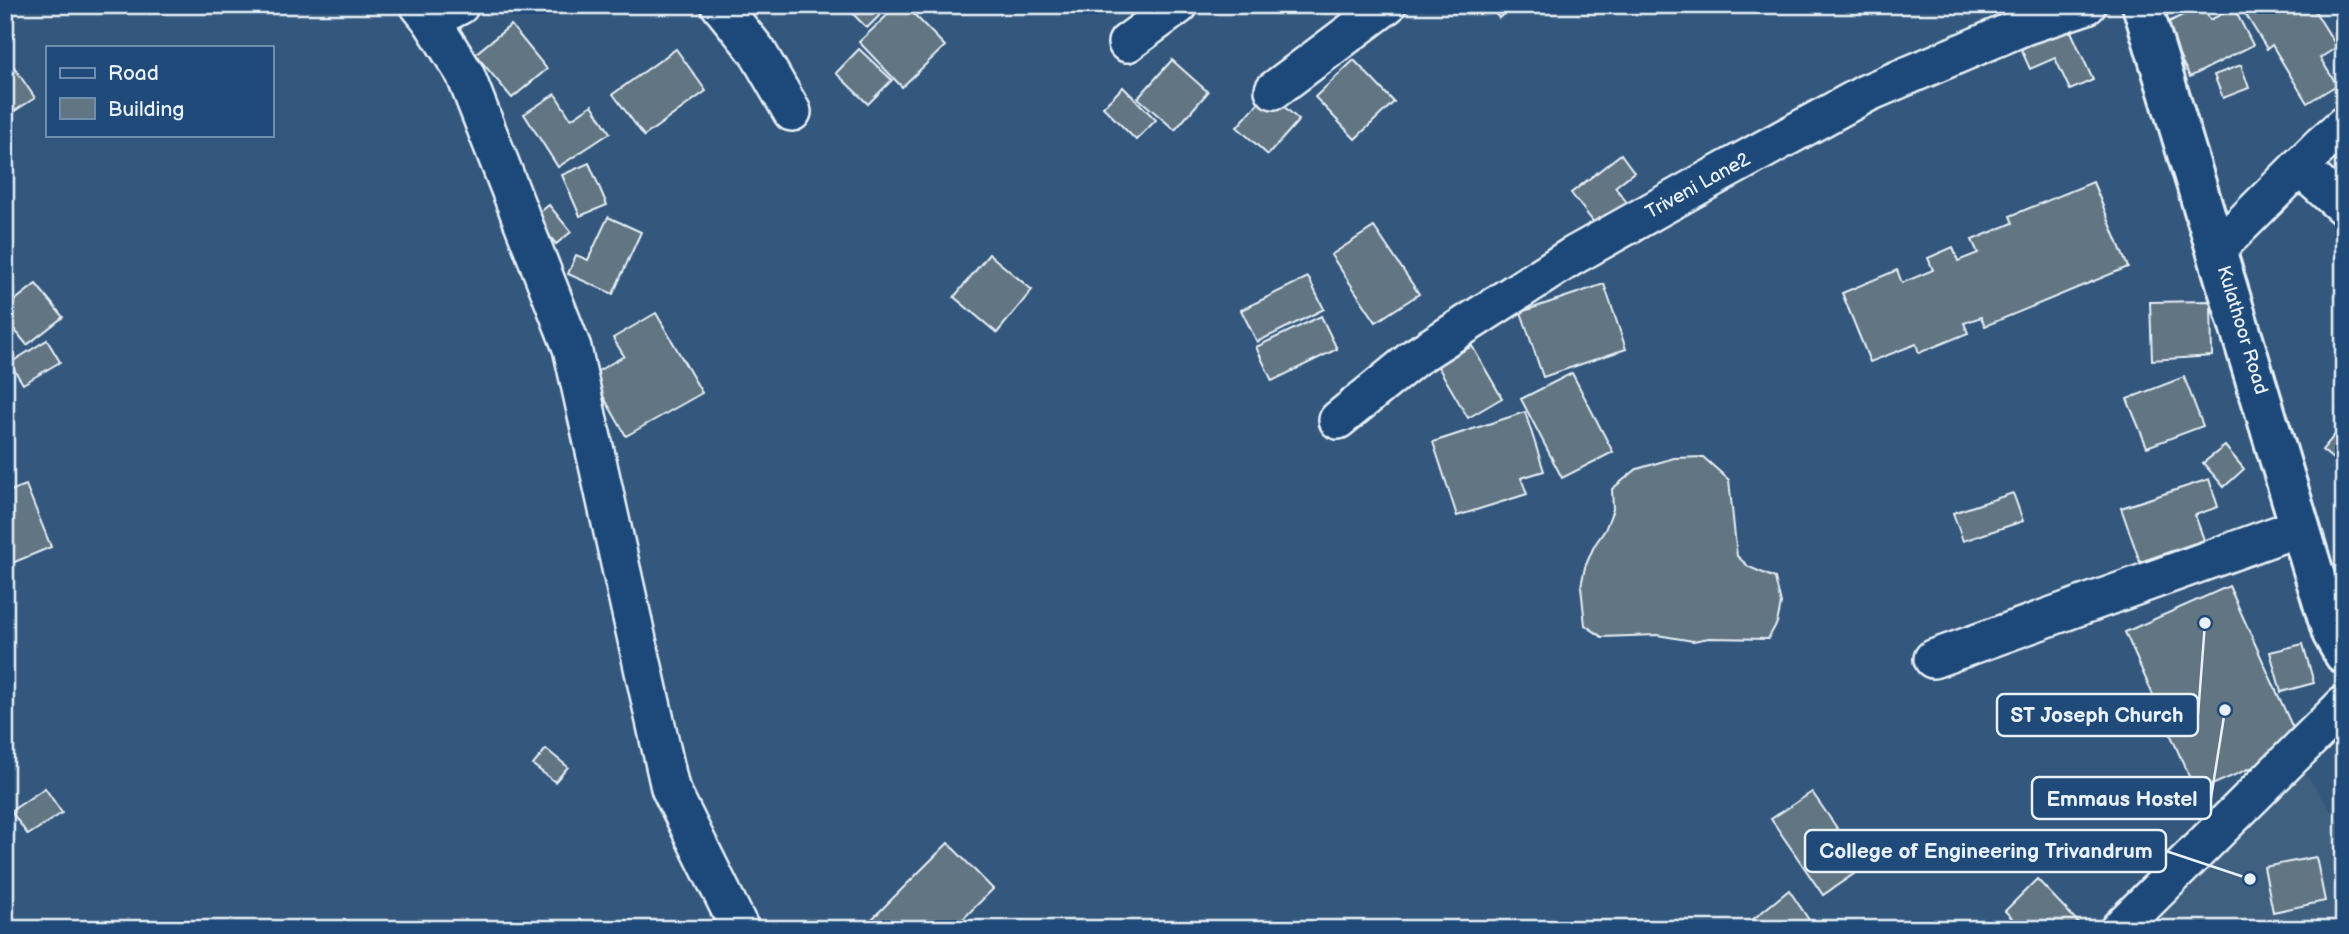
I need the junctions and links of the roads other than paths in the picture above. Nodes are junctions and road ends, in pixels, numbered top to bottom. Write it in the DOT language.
graph roads {
  1 [pos="720,5"];
  2 [pos="1179,5"];
  3 [pos="1387,5"];
  4 [pos="2087,5"];
  5 [pos="2142,5"];
  6 [pos="437,10"];
  7 [pos="1127,43"];
  8 [pos="1274,90"];
  9 [pos="792,112"];
  10 [pos="2344,125"];
  11 [pos="2299,167"];
  12 [pos="2344,207"];
  13 [pos="2217,249"];
  14 [pos="1338,421"];
  15 [pos="2300,527"];
  16 [pos="2344,654"];
  17 [pos="1933,660"];
  18 [pos="2344,705"];
  19 [pos="740,929"];
  20 [pos="2119,929"];
  1 -- 9 [label="street"];
  2 -- 7 [label="street"];
  3 -- 8 [label="street"];
  4 -- 14 [label="street, Triveni Lane2"];
  5 -- 13 [label="main road, Kulathoor Road"];
  6 -- 19 [label="street"];
  10 -- 11 [label="street"];
  11 -- 12 [label="street"];
  11 -- 13 [label="street"];
  13 -- 15 [label="main road, Kulathoor Road"];
  15 -- 16 [label="main road, Kulathoor Road"];
  15 -- 17 [label="street"];
  18 -- 20 [label="street"];
}
